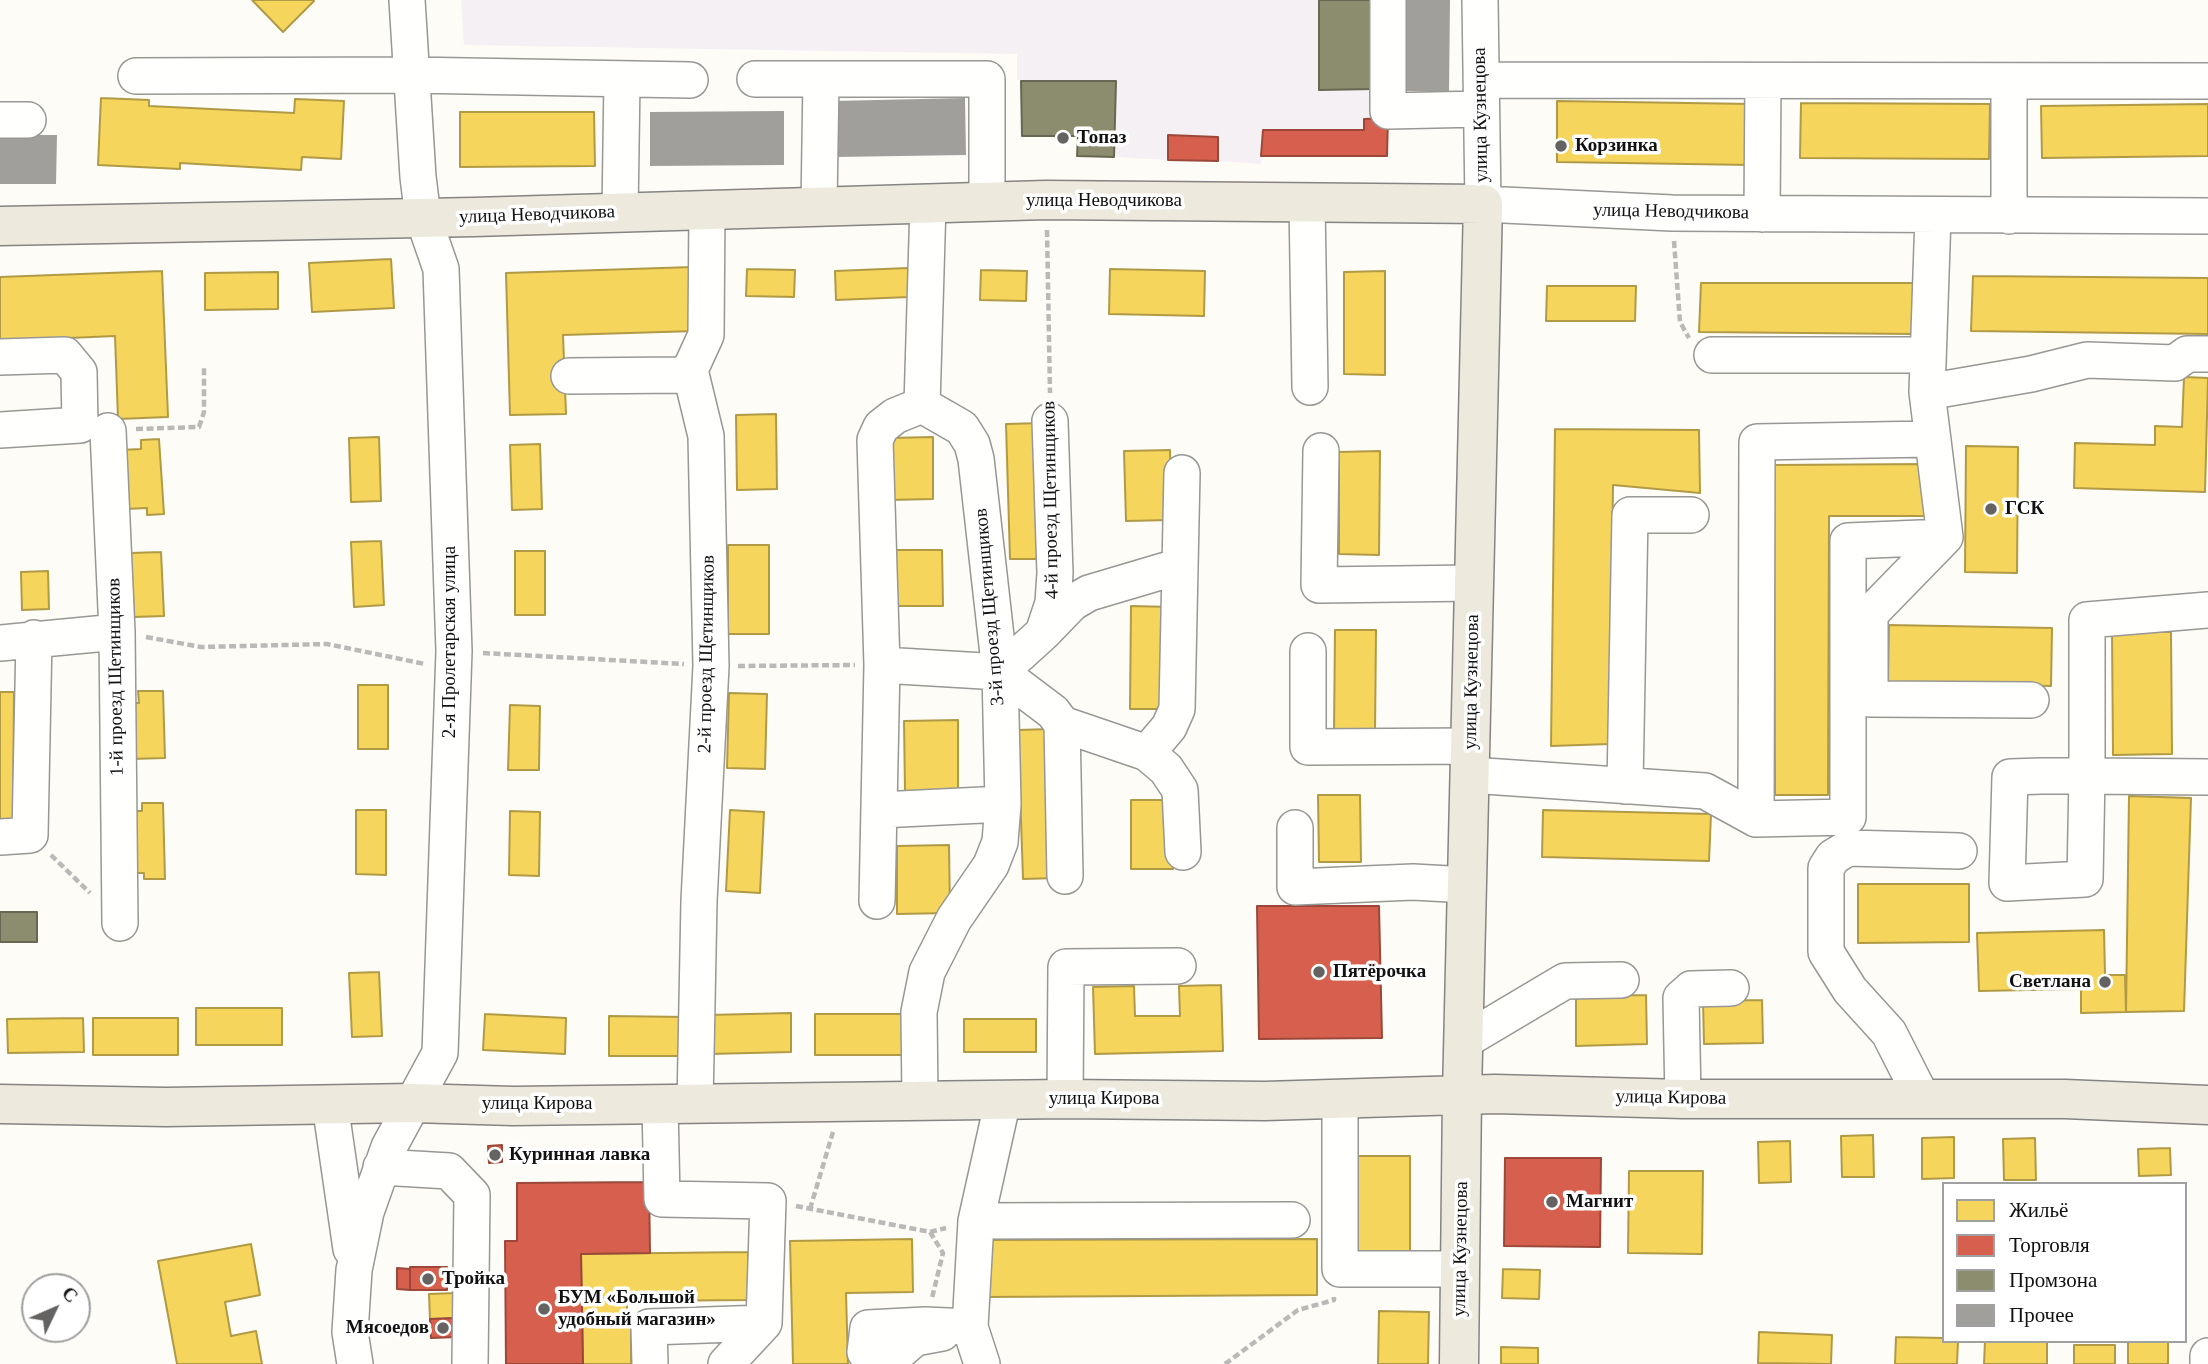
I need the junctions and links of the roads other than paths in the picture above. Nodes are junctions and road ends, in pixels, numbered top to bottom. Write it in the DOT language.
graph roads {
  1 [pos="407,0"];
  2 [pos="1388,0"];
  3 [pos="1480,0"];
  4 [pos="411,75"];
  5 [pos="136,76"];
  6 [pos="755,79"];
  7 [pos="821,79"];
  8 [pos="622,80"];
  9 [pos="690,80"];
  10 [pos="1763,80"];
  11 [pos="2009,80"];
  12 [pos="2208,81"];
  13 [pos="1481,95"];
  14 [pos="987,201"];
  15 [pos="1307,202"];
  16 [pos="928,204"];
  17 [pos="1483,204"];
  18 [pos="819,206"];
  19 [pos="707,209"];
  20 [pos="620,212"];
  21 [pos="1762,214"];
  22 [pos="1933,216"];
  23 [pos="2009,216"];
  24 [pos="2208,216"];
  25 [pos="423,217"];
  26 [pos="0,226"];
  27 [pos="1712,355"];
  28 [pos="1927,355"];
  29 [pos="2208,355"];
  30 [pos="0,357"];
  31 [pos="690,370"];
  32 [pos="569,376"];
  33 [pos="1310,387"];
  34 [pos="1927,391"];
  35 [pos="922,405"];
  36 [pos="1050,421"];
  37 [pos="0,430"];
  38 [pos="108,431"];
  39 [pos="1931,439"];
  40 [pos="1321,451"];
  41 [pos="1182,472"];
  42 [pos="1691,515"];
  43 [pos="1945,537"];
  44 [pos="1180,566"];
  45 [pos="1474,583"];
  46 [pos="2208,610"];
  47 [pos="117,632"];
  48 [pos="1043,633"];
  49 [pos="34,638"];
  50 [pos="0,643"];
  51 [pos="1308,651"];
  52 [pos="883,665"];
  53 [pos="1000,672"];
  54 [pos="2031,700"];
  55 [pos="1062,724"];
  56 [pos="1147,754"];
  57 [pos="1470,761"];
  58 [pos="2208,777"];
  59 [pos="1625,786"];
  60 [pos="1003,804"];
  61 [pos="880,810"];
  62 [pos="1756,819"];
  63 [pos="1295,828"];
  64 [pos="15,836"];
  65 [pos="1959,851"];
  66 [pos="1183,852"];
  67 [pos="1065,876"];
  68 [pos="1468,886"];
  69 [pos="877,901"];
  70 [pos="120,923"];
  71 [pos="1178,966"];
  72 [pos="1621,980"];
  73 [pos="1731,988"];
  74 [pos="1464,1041"];
  75 [pos="1462,1094"];
  76 [pos="1340,1098"];
  77 [pos="1922,1098"];
  78 [pos="1065,1099"];
  79 [pos="1683,1099"];
  80 [pos="920,1100"];
  81 [pos="1003,1100"];
  82 [pos="413,1103"];
  83 [pos="0,1104"];
  84 [pos="330,1104"];
  85 [pos="677,1104"];
  86 [pos="2208,1105"];
  87 [pos="381,1167"];
  88 [pos="1292,1220"];
  89 [pos="976,1221"];
  90 [pos="1461,1269"];
  91 [pos="354,1270"];
  92 [pos="764,1323"];
  93 [pos="970,1327"];
  94 [pos="2208,1356"];
  95 [pos="875,1358"];
  96 [pos="355,1364"];
  97 [pos="470,1364"];
  98 [pos="650,1364"];
  99 [pos="726,1364"];
  100 [pos="982,1364"];
  101 [pos="1459,1364"];
  102 [pos="2207,1364"];
  1 -- 4 [label="street, 2-я Пролетарская улица"];
  2 -- 13 [label="street"];
  3 -- 13 [label="street, улица Кузнецова"];
  4 -- 5 [label="street"];
  4 -- 8 [label="street"];
  4 -- 25 [label="street, 2-я Пролетарская улица"];
  6 -- 7 [label="street"];
  7 -- 14 [label="street"];
  7 -- 18 [label="street"];
  8 -- 9 [label="street"];
  8 -- 20 [label="street"];
  10 -- 11 [label="street"];
  10 -- 13 [label="street"];
  10 -- 21 [label="street"];
  11 -- 12 [label="street"];
  11 -- 23 [label="street"];
  13 -- 17 [label="street, улица Кузнецова"];
  14 -- 15 [label="main road, улица Неводчикова"];
  14 -- 16 [label="main road, улица Неводчикова"];
  15 -- 17 [label="main road, улица Неводчикова"];
  15 -- 33 [label="street"];
  16 -- 18 [label="main road, улица Неводчикова"];
  16 -- 35 [label="street"];
  17 -- 21 [label="street, улица Неводчикова"];
  17 -- 45 [label="main road, улица Кузнецова"];
  18 -- 19 [label="main road, улица Неводчикова"];
  19 -- 20 [label="main road, улица Неводчикова"];
  19 -- 31 [label="street"];
  20 -- 25 [label="main road, улица Неводчикова"];
  21 -- 22 [label="street, улица Неводчикова"];
  22 -- 23 [label="street, улица Неводчикова"];
  22 -- 28 [label="street"];
  23 -- 24 [label="street, улица Неводчикова"];
  25 -- 26 [label="main road, улица Неводчикова"];
  25 -- 82 [label="street, 2-я Пролетарская улица"];
  27 -- 28 [label="street"];
  28 -- 34 [label="street"];
  29 -- 34 [label="street"];
  30 -- 37 [label="street"];
  31 -- 32 [label="street"];
  31 -- 85 [label="street, 2-й проезд Щетинщиков"];
  34 -- 39 [label="street"];
  35 -- 52 [label="street"];
  35 -- 53 [label="street, 3-й проезд Щетинщиков"];
  36 -- 48 [label="street, 4-й проезд Щетинщиков"];
  38 -- 47 [label="street, 1-й проезд Щетинщиков"];
  39 -- 43 [label="street"];
  39 -- 62 [label="street"];
  40 -- 45 [label="street"];
  41 -- 44 [label="street"];
  42 -- 59 [label="street"];
  43 -- 54 [label="street"];
  43 -- 62 [label="street"];
  44 -- 48 [label="street"];
  44 -- 56 [label="street"];
  45 -- 57 [label="main road, улица Кузнецова"];
  46 -- 58 [label="street"];
  47 -- 49 [label="street"];
  47 -- 70 [label="street, 1-й проезд Щетинщиков"];
  48 -- 53 [label="street"];
  49 -- 50 [label="street"];
  49 -- 64 [label="street"];
  51 -- 57 [label="street"];
  52 -- 53 [label="street"];
  52 -- 61 [label="street"];
  53 -- 55 [label="street"];
  53 -- 60 [label="street, 3-й проезд Щетинщиков"];
  55 -- 56 [label="street"];
  55 -- 67 [label="street"];
  56 -- 66 [label="street"];
  57 -- 59 [label="street"];
  57 -- 68 [label="main road, улица Кузнецова"];
  59 -- 62 [label="street"];
  60 -- 61 [label="street"];
  60 -- 80 [label="street, 3-й проезд Щетинщиков"];
  61 -- 69 [label="street"];
  63 -- 68 [label="street"];
  65 -- 77 [label="street"];
  68 -- 74 [label="main road, улица Кузнецова"];
  71 -- 78 [label="street"];
  72 -- 74 [label="street"];
  73 -- 79 [label="street"];
  74 -- 75 [label="main road, улица Кузнецова"];
  75 -- 76 [label="main road, улица Кирова"];
  75 -- 79 [label="main road, улица Кирова"];
  75 -- 90 [label="main road, улица Кузнецова"];
  76 -- 78 [label="main road, улица Кирова"];
  76 -- 90 [label="street"];
  77 -- 79 [label="main road, улица Кирова"];
  77 -- 86 [label="main road, улица Кирова"];
  78 -- 81 [label="main road, улица Кирова"];
  80 -- 81 [label="main road, улица Кирова"];
  80 -- 85 [label="main road, улица Кирова"];
  81 -- 89 [label="street"];
  82 -- 84 [label="main road, улица Кирова"];
  82 -- 85 [label="main road, улица Кирова"];
  82 -- 87 [label="street, 2-я Пролетарская улица"];
  83 -- 84 [label="main road, улица Кирова"];
  84 -- 91 [label="street, 2-я Пролетарская улица"];
  85 -- 92 [label="street, 2-й проезд Щетинщиков"];
  87 -- 91 [label="street, 2-я Пролетарская улица"];
  87 -- 97 [label="street"];
  88 -- 89 [label="street"];
  89 -- 93 [label="street"];
  90 -- 101 [label="main road, улица Кузнецова"];
  91 -- 96 [label="street, 2-я Пролетарская улица"];
  92 -- 98 [label="street"];
  92 -- 99 [label="street"];
  93 -- 95 [label="street"];
  93 -- 95 [label="street"];
  93 -- 100 [label="street"];
  94 -- 102 [label="street"];
}
